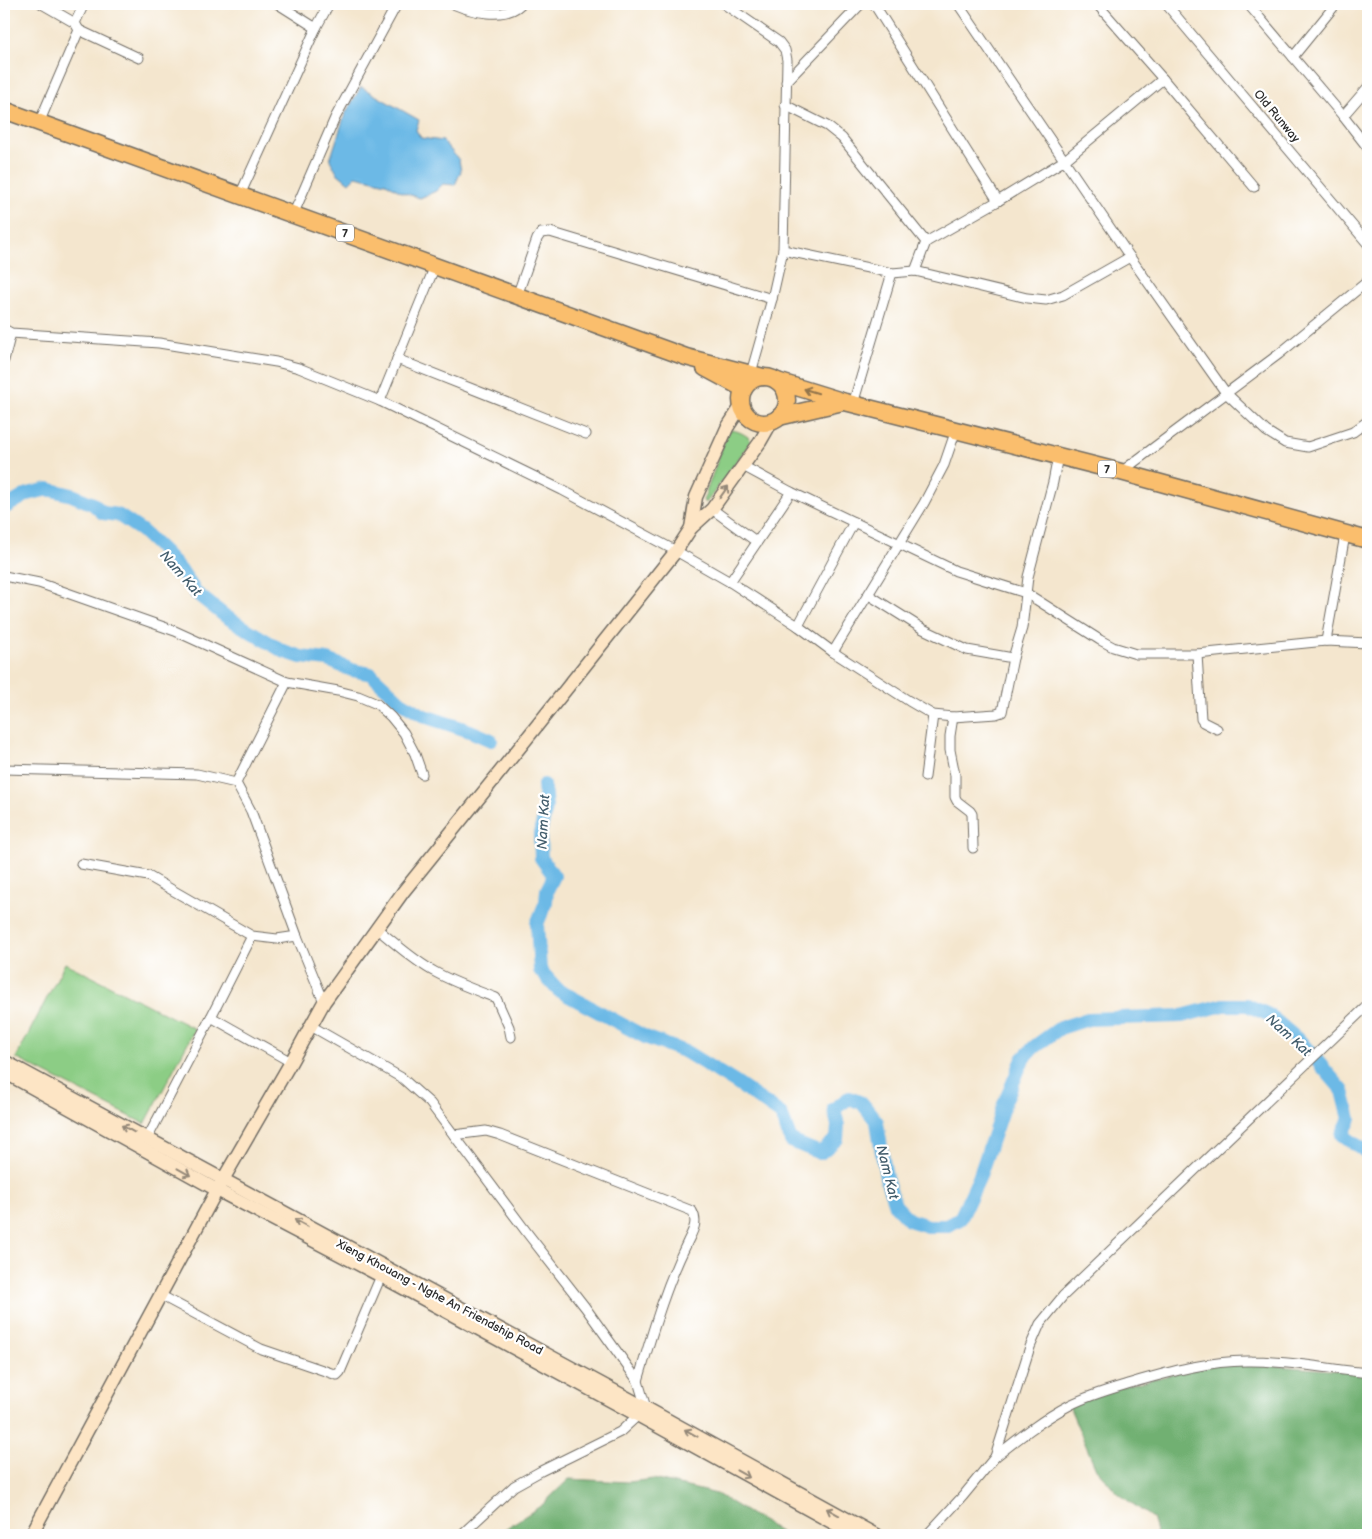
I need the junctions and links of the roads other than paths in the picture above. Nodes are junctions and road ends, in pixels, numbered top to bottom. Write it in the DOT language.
graph roads {
  1 [pos="42,4"];
  2 [pos="84,4"];
  3 [pos="278,4"];
  4 [pos="329,4"];
  5 [pos="397,4"];
  6 [pos="453,4"];
  7 [pos="521,4"];
  8 [pos="724,4"];
  9 [pos="861,4"];
  10 [pos="874,4"];
  11 [pos="958,4"];
  12 [pos="1097,4"];
  13 [pos="1166,4"];
  14 [pos="1248,4"];
  15 [pos="1336,4"];
  16 [pos="77,27"];
  17 [pos="316,28"];
  18 [pos="1293,57"];
  19 [pos="140,58"];
  20 [pos="1163,79"];
  21 [pos="786,82"];
  22 [pos="1368,87"];
  23 [pos="785,105"];
  24 [pos="4,110"];
  25 [pos="1343,116"];
  26 [pos="40,123"];
  27 [pos="1368,148"];
  28 [pos="1065,160"];
  29 [pos="1254,186"];
  30 [pos="240,195"];
  31 [pos="998,201"];
  32 [pos="293,215"];
  33 [pos="926,242"];
  34 [pos="1368,244"];
  35 [pos="783,250"];
  36 [pos="1130,257"];
  37 [pos="435,266"];
  38 [pos="915,271"];
  39 [pos="892,273"];
  40 [pos="1368,281"];
  41 [pos="517,296"];
  42 [pos="772,299"];
  43 [pos="7,331"];
  44 [pos="686,357"];
  45 [pos="397,359"];
  46 [pos="4,360"];
  47 [pos="764,377"];
  48 [pos="1226,393"];
  49 [pos="743,398"];
  50 [pos="380,402"];
  51 [pos="849,403"];
  52 [pos="776,419"];
  53 [pos="1368,421"];
  54 [pos="956,430"];
  55 [pos="586,434"];
  56 [pos="1058,456"];
  57 [pos="743,466"];
  58 [pos="1121,472"];
  59 [pos="792,492"];
  60 [pos="712,509"];
  61 [pos="854,522"];
  62 [pos="691,528"];
  63 [pos="1346,535"];
  64 [pos="1368,540"];
  65 [pos="757,542"];
  66 [pos="898,543"];
  67 [pos="676,551"];
  68 [pos="4,576"];
  69 [pos="730,582"];
  70 [pos="1026,593"];
  71 [pos="868,595"];
  72 [pos="798,626"];
  73 [pos="1326,641"];
  74 [pos="1368,643"];
  75 [pos="833,652"];
  76 [pos="1197,654"];
  77 [pos="1013,658"];
  78 [pos="287,682"];
  79 [pos="933,715"];
  80 [pos="954,717"];
  81 [pos="1217,729"];
  82 [pos="4,769"];
  83 [pos="422,774"];
  84 [pos="925,777"];
  85 [pos="236,784"];
  86 [pos="973,848"];
  87 [pos="81,864"];
  88 [pos="376,928"];
  89 [pos="252,936"];
  90 [pos="297,936"];
  91 [pos="324,1002"];
  92 [pos="1368,1005"];
  93 [pos="211,1017"];
  94 [pos="311,1026"];
  95 [pos="511,1038"];
  96 [pos="4,1061"];
  97 [pos="291,1062"];
  98 [pos="4,1072"];
  99 [pos="454,1135"];
  100 [pos="147,1139"];
  101 [pos="220,1185"];
  102 [pos="381,1276"];
  103 [pos="160,1295"];
  104 [pos="1368,1374"];
  105 [pos="638,1381"];
  106 [pos="642,1412"];
  107 [pos="995,1457"];
  108 [pos="31,1535"];
  109 [pos="461,1535"];
  110 [pos="855,1535"];
  111 [pos="876,1535"];
  112 [pos="927,1535"];
  1 -- 16 [label="street"];
  2 -- 16 [label="street"];
  3 -- 17 [label="street"];
  4 -- 17 [label="street"];
  5 -- 32 [label="street"];
  6 -- 7 [label="street"];
  8 -- 21 [label="street"];
  9 -- 21 [label="street"];
  10 -- 31 [label="street"];
  11 -- 28 [label="street"];
  12 -- 20 [label="street"];
  13 -- 34 [label="street, Old Runway"];
  14 -- 18 [label="street"];
  15 -- 18 [label="street"];
  16 -- 19 [label="street"];
  16 -- 26 [label="street"];
  17 -- 30 [label="street"];
  18 -- 25 [label="street"];
  20 -- 28 [label="street"];
  20 -- 29 [label="street"];
  21 -- 23 [label="street"];
  22 -- 25 [label="street"];
  23 -- 33 [label="street"];
  23 -- 35 [label="street"];
  24 -- 26 [label="highway, 7"];
  25 -- 27 [label="street"];
  26 -- 30 [label="highway, 7"];
  28 -- 31 [label="street"];
  28 -- 36 [label="street"];
  30 -- 32 [label="highway, 7"];
  31 -- 33 [label="street"];
  32 -- 37 [label="highway, 7"];
  33 -- 38 [label="street"];
  35 -- 39 [label="street"];
  35 -- 42 [label="street"];
  36 -- 38 [label="street"];
  36 -- 48 [label="street"];
  37 -- 41 [label="highway, 7"];
  37 -- 45 [label="street"];
  38 -- 39 [label="street"];
  39 -- 51 [label="street"];
  40 -- 48 [label="street"];
  41 -- 42 [label="street"];
  41 -- 44 [label="highway, 7"];
  42 -- 47 [label="street"];
  43 -- 46 [label="street"];
  43 -- 50 [label="street"];
  44 -- 47 [label="highway, 7"];
  44 -- 49 [label="highway, 7"];
  45 -- 50 [label="street"];
  45 -- 55 [label="street"];
  47 -- 49 [label="highway"];
  51 -- 47 [label="highway, 7, one-way"];
  47 -- 52 [label="highway"];
  48 -- 53 [label="street"];
  48 -- 58 [label="street"];
  49 -- 52 [label="highway, 7"];
  49 -- 62 [label="street"];
  50 -- 67 [label="street"];
  51 -- 52 [label="highway, 7"];
  51 -- 54 [label="highway, 7"];
  52 -- 57 [label="street"];
  54 -- 56 [label="highway, 7"];
  54 -- 66 [label="street"];
  56 -- 58 [label="highway, 7"];
  56 -- 70 [label="street"];
  57 -- 59 [label="street"];
  60 -- 57 [label="street, one-way"];
  58 -- 63 [label="highway, 7"];
  59 -- 61 [label="street"];
  59 -- 65 [label="street"];
  60 -- 62 [label="street"];
  60 -- 65 [label="street"];
  61 -- 66 [label="street"];
  61 -- 72 [label="street"];
  62 -- 67 [label="street"];
  63 -- 64 [label="highway, 7"];
  63 -- 73 [label="street"];
  65 -- 69 [label="street"];
  66 -- 70 [label="street"];
  66 -- 71 [label="street"];
  67 -- 69 [label="street"];
  67 -- 88 [label="street"];
  68 -- 78 [label="street"];
  69 -- 72 [label="street"];
  70 -- 76 [label="street"];
  70 -- 77 [label="street"];
  71 -- 75 [label="street"];
  71 -- 77 [label="street"];
  72 -- 75 [label="street"];
  73 -- 74 [label="street"];
  73 -- 76 [label="street"];
  75 -- 79 [label="street"];
  76 -- 81 [label="street"];
  77 -- 80 [label="street"];
  78 -- 83 [label="street"];
  78 -- 85 [label="street"];
  79 -- 80 [label="street"];
  79 -- 84 [label="street"];
  80 -- 86 [label="street"];
  82 -- 85 [label="street"];
  85 -- 90 [label="street"];
  87 -- 89 [label="street"];
  88 -- 91 [label="street"];
  88 -- 95 [label="street"];
  89 -- 90 [label="street"];
  89 -- 93 [label="street"];
  90 -- 91 [label="street"];
  91 -- 94 [label="street"];
  92 -- 107 [label="street"];
  93 -- 97 [label="street"];
  93 -- 100 [label="street"];
  94 -- 97 [label="street"];
  94 -- 99 [label="street"];
  100 -- 96 [label="street, Xieng Khouang - Nghe An Friendship Road, one-way"];
  97 -- 101 [label="street"];
  98 -- 101 [label="street, Xieng Khouang - Nghe An Friendship Road, one-way"];
  99 -- 105 [label="street"];
  99 -- 105 [label="street"];
  100 -- 101 [label="street, Xieng Khouang - Nghe An Friendship Road"];
  101 -- 102 [label="street, Xieng Khouang - Nghe An Friendship Road"];
  101 -- 103 [label="street"];
  106 -- 101 [label="street, Xieng Khouang - Nghe An Friendship Road, one-way"];
  102 -- 103 [label="street"];
  102 -- 106 [label="street, Xieng Khouang - Nghe An Friendship Road"];
  103 -- 108 [label="street"];
  104 -- 107 [label="street"];
  105 -- 106 [label="street"];
  106 -- 109 [label="street"];
  106 -- 110 [label="street, Xieng Khouang - Nghe An Friendship Road, one-way"];
  111 -- 106 [label="street, Xieng Khouang - Nghe An Friendship Road, one-way"];
  107 -- 112 [label="street"];
}
